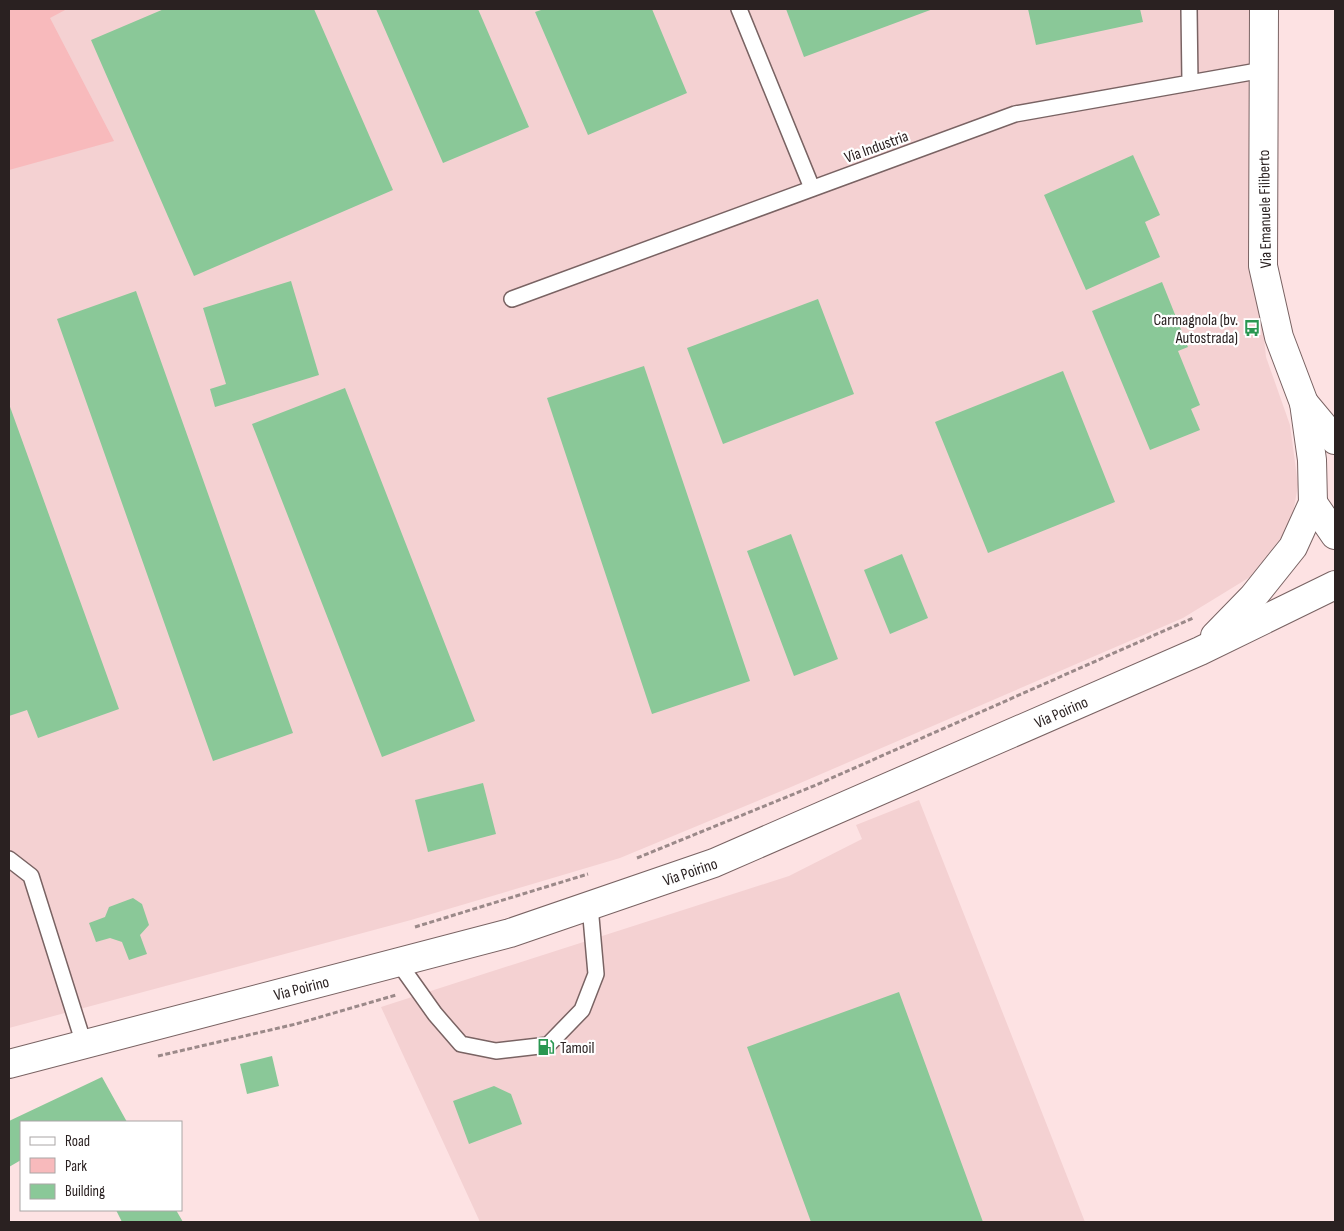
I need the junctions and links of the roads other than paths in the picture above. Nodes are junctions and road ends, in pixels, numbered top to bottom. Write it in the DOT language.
graph roads {
  1 [pos="739,9"];
  2 [pos="1189,9"];
  3 [pos="1264,9"];
  4 [pos="1263,70"];
  5 [pos="1190,83"];
  6 [pos="812,188"];
  7 [pos="512,299"];
  8 [pos="1304,403"];
  9 [pos="1335,440"];
  10 [pos="1313,503"];
  11 [pos="1335,535"];
  12 [pos="1335,586"];
  13 [pos="1200,651"];
  14 [pos="9,859"];
  15 [pos="590,906"];
  16 [pos="398,962"];
  17 [pos="84,1044"];
  18 [pos="9,1064"];
  1 -- 6 [label="lane"];
  2 -- 5 [label="lane"];
  3 -- 4 [label="main road, Via Emanuele Filiberto"];
  4 -- 5 [label="lane, Via Industria"];
  4 -- 8 [label="main road, Via Emanuele Filiberto"];
  5 -- 6 [label="lane, Via Industria"];
  6 -- 7 [label="lane, Via Industria"];
  8 -- 9 [label="main road"];
  8 -- 10 [label="main road"];
  10 -- 11 [label="main road"];
  10 -- 13 [label="main road"];
  12 -- 13 [label="main road, Via Poirino"];
  13 -- 15 [label="main road, Via Poirino"];
  14 -- 17 [label="lane"];
  15 -- 16 [label="main road, Via Poirino"];
  15 -- 16 [label="lane"];
  16 -- 17 [label="main road, Via Poirino"];
  17 -- 18 [label="main road, Via Poirino"];
}
